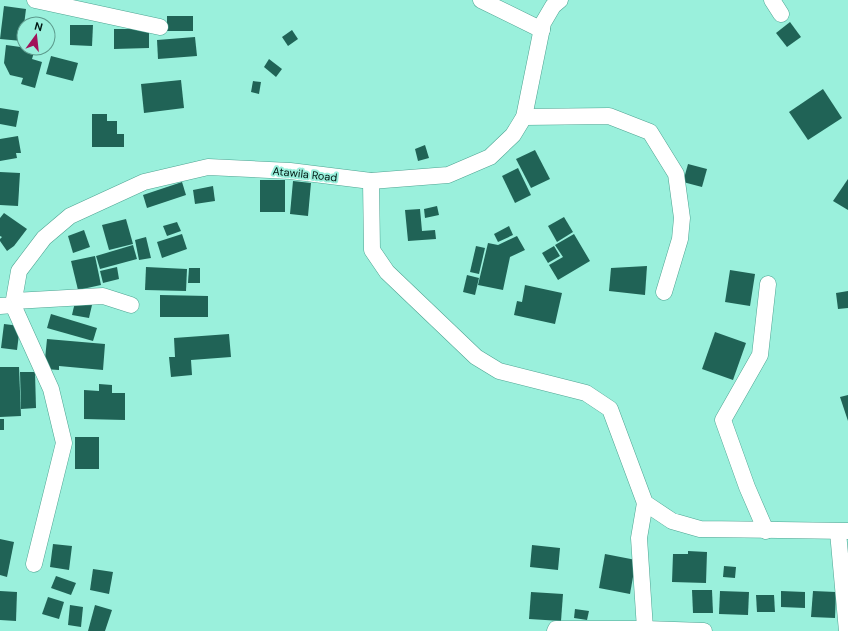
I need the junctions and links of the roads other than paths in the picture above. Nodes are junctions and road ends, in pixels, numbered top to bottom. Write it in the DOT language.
graph roads {
  1 [pos="35,0"];
  2 [pos="481,0"];
  3 [pos="560,0"];
  4 [pos="772,0"];
  5 [pos="781,14"];
  6 [pos="160,27"];
  7 [pos="542,30"];
  8 [pos="524,117"];
  9 [pos="371,181"];
  10 [pos="768,284"];
  11 [pos="664,292"];
  12 [pos="9,304"];
  13 [pos="131,305"];
  14 [pos="645,503"];
  15 [pos="766,531"];
  16 [pos="843,532"];
  17 [pos="34,564"];
  18 [pos="645,629"];
  19 [pos="555,631"];
  20 [pos="704,631"];
  21 [pos="847,631"];
  1 -- 6 [label="street"];
  2 -- 7 [label="street"];
  3 -- 7 [label="street, Atawila Road"];
  4 -- 5 [label="street"];
  7 -- 8 [label="street, Atawila Road"];
  8 -- 9 [label="street, Atawila Road"];
  8 -- 11 [label="street"];
  9 -- 12 [label="street, Atawila Road"];
  9 -- 14 [label="street"];
  10 -- 15 [label="street"];
  12 -- 13 [label="street"];
  12 -- 17 [label="street"];
  14 -- 15 [label="street"];
  14 -- 18 [label="street"];
  15 -- 16 [label="street"];
  16 -- 21 [label="street"];
  18 -- 19 [label="street"];
  18 -- 20 [label="street"];
}
